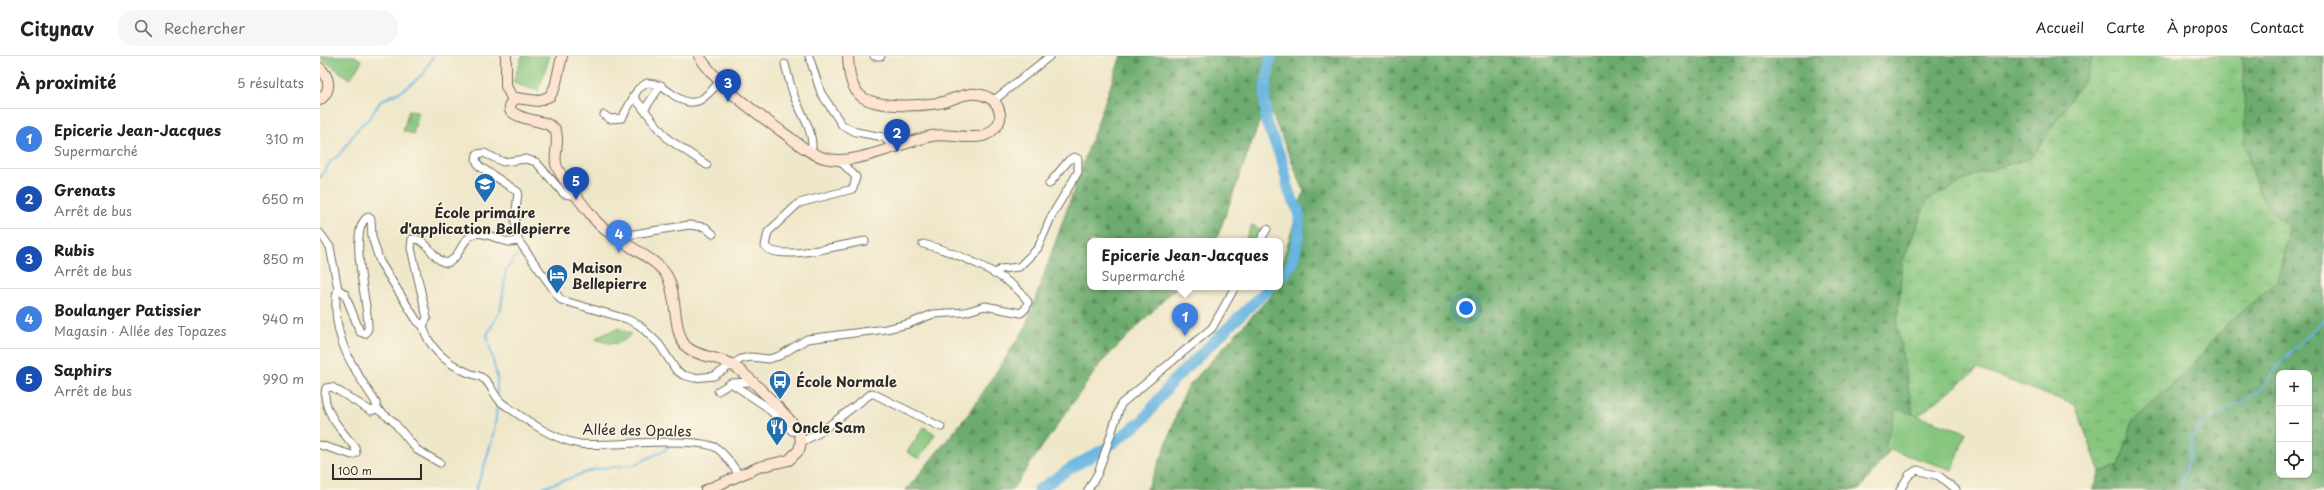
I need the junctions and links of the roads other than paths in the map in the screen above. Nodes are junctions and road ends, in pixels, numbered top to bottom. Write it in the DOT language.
graph roads {
  1 [pos="506,56"];
  2 [pos="562,56"];
  3 [pos="699,56"];
  4 [pos="809,56"];
  5 [pos="848,56"];
  6 [pos="874,56"];
  7 [pos="881,56"];
  8 [pos="1050,56"];
  9 [pos="785,64"];
  10 [pos="320,68"];
  11 [pos="719,82"];
  12 [pos="661,85"];
  13 [pos="633,96"];
  14 [pos="320,100"];
  15 [pos="512,100"];
  16 [pos="993,101"];
  17 [pos="644,110"];
  18 [pos="604,115"];
  19 [pos="894,147"];
  20 [pos="808,151"];
  21 [pos="838,159"];
  22 [pos="707,165"];
  23 [pos="1049,184"];
  24 [pos="577,196"];
  25 [pos="1268,229"];
  26 [pos="320,233"];
  27 [pos="713,234"];
  28 [pos="615,238"];
  29 [pos="1262,238"];
  30 [pos="518,240"];
  31 [pos="865,241"];
  32 [pos="923,244"];
  33 [pos="994,274"];
  34 [pos="338,289"];
  35 [pos="1233,290"];
  36 [pos="423,326"];
  37 [pos="732,365"];
  38 [pos="751,382"];
  39 [pos="731,383"];
  40 [pos="718,391"];
  41 [pos="377,409"];
  42 [pos="941,427"];
  43 [pos="799,432"];
  44 [pos="801,442"];
  45 [pos="320,445"];
  46 [pos="440,463"];
  47 [pos="739,475"];
  48 [pos="706,490"];
  49 [pos="1088,490"];
  50 [pos="1900,490"];
  51 [pos="1956,490"];
  1 -- 15 [label="main road"];
  2 -- 15 [label="main road"];
  3 -- 11 [label="main road"];
  4 -- 19 [label="street"];
  5 -- 16 [label="main road"];
  6 -- 7 [label="street"];
  8 -- 16 [label="street"];
  9 -- 20 [label="street"];
  10 -- 14 [label="main road"];
  11 -- 12 [label="street"];
  11 -- 20 [label="main road"];
  12 -- 13 [label="street"];
  12 -- 17 [label="street"];
  13 -- 17 [label="street"];
  13 -- 18 [label="street"];
  15 -- 24 [label="main road"];
  16 -- 19 [label="main road"];
  17 -- 22 [label="street"];
  19 -- 21 [label="main road"];
  20 -- 21 [label="main road"];
  21 -- 31 [label="street"];
  23 -- 33 [label="street"];
  24 -- 28 [label="main road"];
  24 -- 30 [label="street"];
  25 -- 29 [label="street"];
  26 -- 34 [label="street"];
  27 -- 28 [label="street"];
  28 -- 37 [label="main road"];
  30 -- 36 [label="street"];
  30 -- 37 [label="street"];
  32 -- 33 [label="street"];
  33 -- 37 [label="street"];
  34 -- 36 [label="street"];
  34 -- 41 [label="street"];
  35 -- 49 [label="street"];
  36 -- 47 [label="street, Allée des Opales"];
  37 -- 38 [label="main road"];
  38 -- 39 [label="street"];
  38 -- 43 [label="main road"];
  39 -- 40 [label="street"];
  39 -- 43 [label="street"];
  41 -- 45 [label="street"];
  41 -- 46 [label="street"];
  42 -- 44 [label="street"];
  43 -- 44 [label="main road"];
  44 -- 47 [label="main road"];
  47 -- 48 [label="main road"];
  50 -- 51 [label="street"];
}
